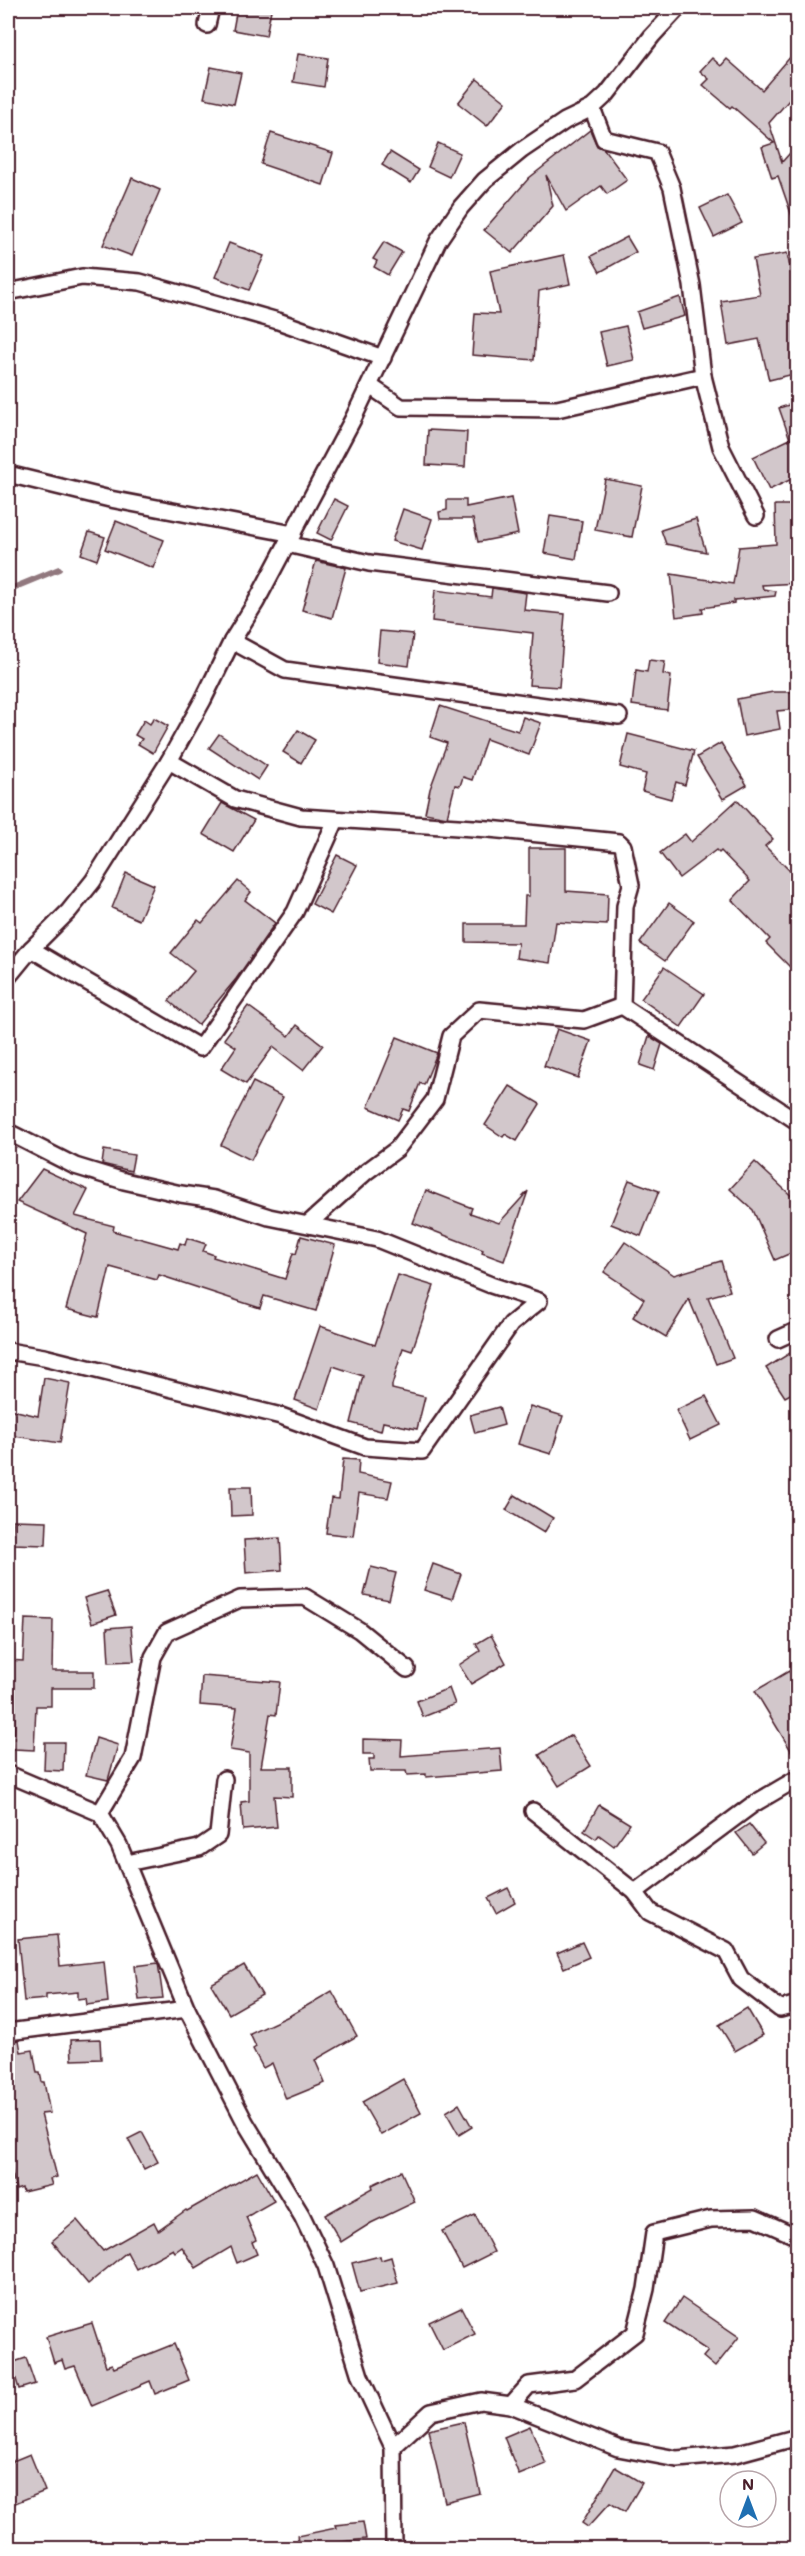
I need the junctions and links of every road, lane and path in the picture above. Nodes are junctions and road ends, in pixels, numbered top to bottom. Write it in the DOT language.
graph roads {
  1 [pos="211,8"];
  2 [pos="678,8"];
  3 [pos="207,25"];
  4 [pos="592,108"];
  5 [pos="8,292"];
  6 [pos="383,358"];
  7 [pos="704,376"];
  8 [pos="370,386"];
  9 [pos="8,474"];
  10 [pos="756,516"];
  11 [pos="290,539"];
  12 [pos="608,593"];
  13 [pos="231,641"];
  14 [pos="619,716"];
  15 [pos="169,761"];
  16 [pos="336,819"];
  17 [pos="31,949"];
  18 [pos="8,976"];
  19 [pos="621,1006"];
  20 [pos="798,1118"];
  21 [pos="8,1132"];
  22 [pos="308,1224"];
  23 [pos="798,1330"];
  24 [pos="778,1339"];
  25 [pos="8,1351"];
  26 [pos="407,1669"];
  27 [pos="8,1774"];
  28 [pos="798,1778"];
  29 [pos="224,1779"];
  30 [pos="533,1810"];
  31 [pos="100,1813"];
  32 [pos="127,1863"];
  33 [pos="635,1892"];
  34 [pos="798,2004"];
  35 [pos="187,2009"];
  36 [pos="8,2032"];
  37 [pos="798,2237"];
  38 [pos="511,2405"];
  39 [pos="798,2437"];
  40 [pos="393,2447"];
  41 [pos="394,2548"];
  1 -- 3 [label="street"];
  2 -- 4 [label="street"];
  4 -- 6 [label="street"];
  4 -- 7 [label="street"];
  5 -- 6 [label="street"];
  6 -- 8 [label="street"];
  7 -- 8 [label="street"];
  7 -- 10 [label="street"];
  8 -- 11 [label="street"];
  9 -- 11 [label="street"];
  11 -- 12 [label="street"];
  11 -- 13 [label="street"];
  13 -- 14 [label="street"];
  13 -- 15 [label="street"];
  15 -- 16 [label="street"];
  15 -- 17 [label="street"];
  16 -- 17 [label="street"];
  16 -- 19 [label="street"];
  17 -- 18 [label="street"];
  19 -- 20 [label="street"];
  19 -- 22 [label="street"];
  21 -- 22 [label="street"];
  22 -- 25 [label="street"];
  23 -- 24 [label="street"];
  26 -- 31 [label="street"];
  27 -- 31 [label="street"];
  28 -- 33 [label="street"];
  29 -- 32 [label="street"];
  30 -- 33 [label="street"];
  31 -- 32 [label="street"];
  32 -- 35 [label="street"];
  33 -- 34 [label="street"];
  35 -- 36 [label="street"];
  35 -- 40 [label="street"];
  37 -- 38 [label="street"];
  38 -- 39 [label="street"];
  38 -- 40 [label="street"];
  40 -- 41 [label="street"];
}
